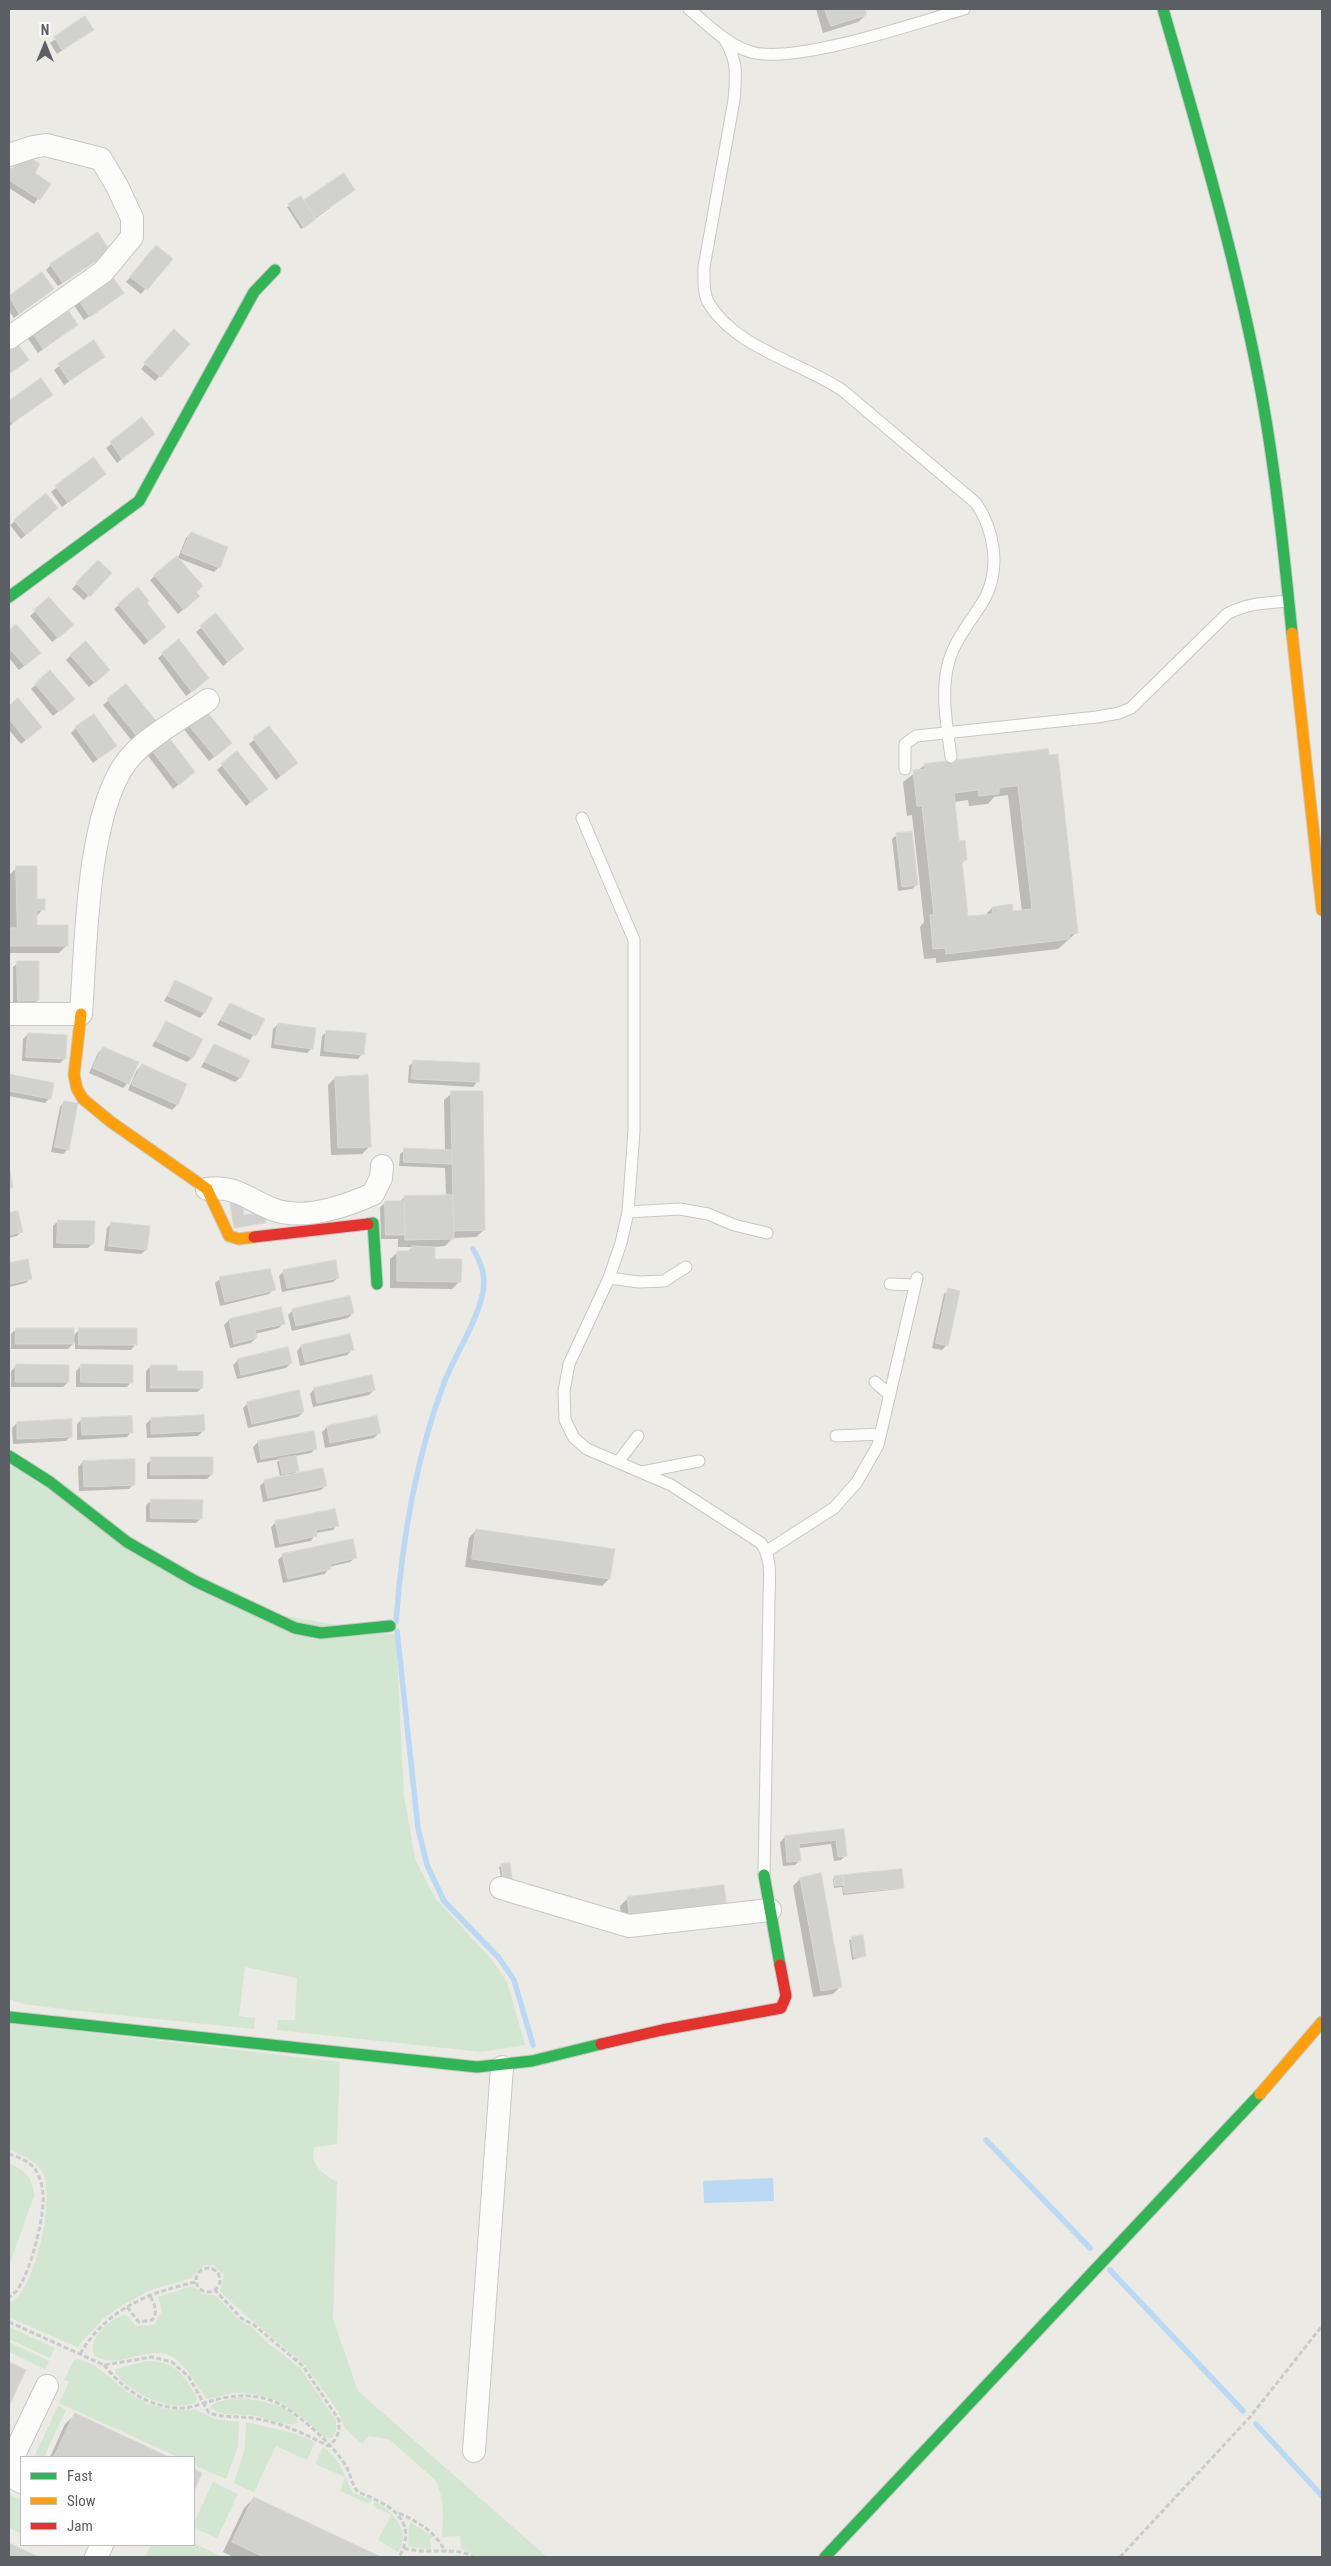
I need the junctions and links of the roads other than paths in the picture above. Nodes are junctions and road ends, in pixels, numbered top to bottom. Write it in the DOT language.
graph roads {
  1 [pos="689,9"];
  2 [pos="964,9"];
  3 [pos="1163,9"];
  4 [pos="726,40"];
  5 [pos="9,155"];
  6 [pos="275,270"];
  7 [pos="9,338"];
  8 [pos="9,597"];
  9 [pos="1289,601"];
  10 [pos="208,700"];
  11 [pos="948,733"];
  12 [pos="950,757"];
  13 [pos="905,769"];
  14 [pos="582,818"];
  15 [pos="1322,910"];
  16 [pos="9,1014"];
  17 [pos="81,1014"];
  18 [pos="382,1166"];
  19 [pos="207,1189"];
  20 [pos="628,1212"];
  21 [pos="767,1233"];
  22 [pos="686,1267"];
  23 [pos="609,1278"];
  24 [pos="377,1284"];
  25 [pos="890,1284"];
  26 [pos="874,1382"];
  27 [pos="890,1395"];
  28 [pos="880,1434"];
  29 [pos="638,1436"];
  30 [pos="836,1436"];
  31 [pos="9,1456"];
  32 [pos="699,1461"];
  33 [pos="618,1462"];
  34 [pos="642,1472"];
  35 [pos="767,1551"];
  36 [pos="390,1626"];
  37 [pos="764,1875"];
  38 [pos="501,1888"];
  39 [pos="770,1910"];
  40 [pos="9,2017"];
  41 [pos="1322,2022"];
  42 [pos="502,2067"];
  43 [pos="47,2386"];
  44 [pos="474,2451"];
  45 [pos="9,2465"];
  46 [pos="825,2557"];
  1 -- 4 [label="lane"];
  2 -- 4 [label="lane"];
  3 -- 9 [label="street"];
  4 -- 11 [label="lane"];
  5 -- 7 [label="street"];
  6 -- 8 [label="street"];
  9 -- 11 [label="lane"];
  9 -- 15 [label="street"];
  10 -- 17 [label="street"];
  11 -- 12 [label="lane"];
  11 -- 13 [label="lane"];
  14 -- 20 [label="lane"];
  16 -- 17 [label="street"];
  17 -- 19 [label="street"];
  18 -- 19 [label="street"];
  19 -- 24 [label="street"];
  20 -- 21 [label="lane"];
  20 -- 23 [label="lane"];
  22 -- 23 [label="lane"];
  23 -- 33 [label="lane"];
  25 -- 27 [label="lane"];
  26 -- 27 [label="lane"];
  27 -- 28 [label="lane"];
  28 -- 30 [label="lane"];
  28 -- 35 [label="lane"];
  29 -- 33 [label="lane"];
  31 -- 36 [label="street"];
  32 -- 34 [label="lane"];
  33 -- 34 [label="lane"];
  34 -- 35 [label="lane"];
  35 -- 37 [label="lane"];
  37 -- 39 [label="street"];
  38 -- 39 [label="street"];
  39 -- 42 [label="street"];
  40 -- 42 [label="street"];
  41 -- 46 [label="street"];
  42 -- 44 [label="street"];
  43 -- 45 [label="street"];
}
